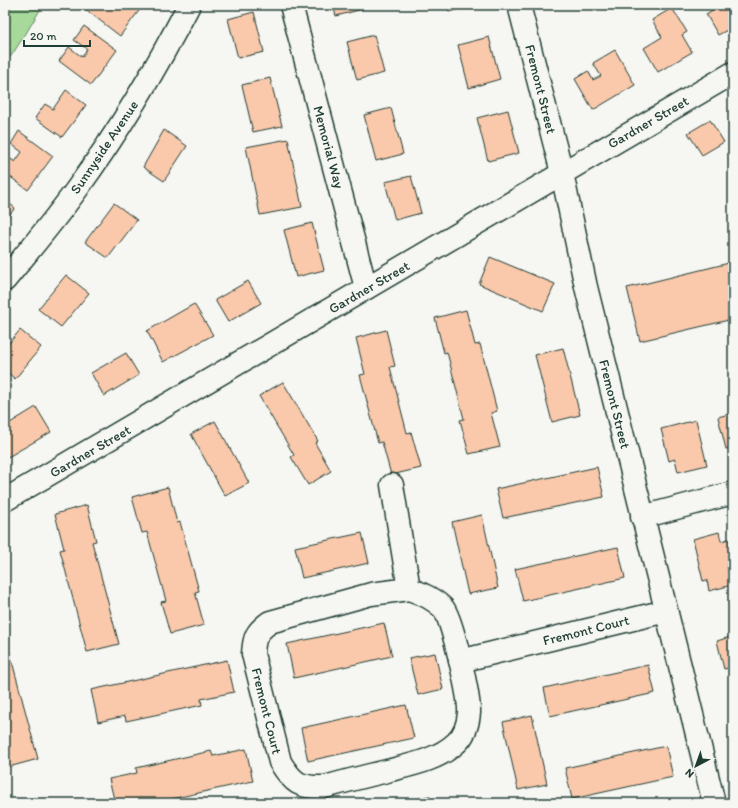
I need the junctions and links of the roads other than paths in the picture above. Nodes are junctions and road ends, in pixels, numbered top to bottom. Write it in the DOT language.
graph roads {
  1 [pos="189,5"];
  2 [pos="291,5"];
  3 [pos="519,5"];
  4 [pos="733,73"];
  5 [pos="562,173"];
  6 [pos="5,280"];
  7 [pos="366,288"];
  8 [pos="392,485"];
  9 [pos="733,493"];
  10 [pos="5,500"];
  11 [pos="642,517"];
  12 [pos="409,589"];
  13 [pos="666,611"];
  14 [pos="460,661"];
  15 [pos="714,803"];
  1 -- 6 [label="street, Sunnyside Avenue"];
  2 -- 7 [label="street, Memorial Way"];
  3 -- 5 [label="street, Fremont Street"];
  4 -- 5 [label="street, Gardner Street"];
  5 -- 7 [label="street, Gardner Street"];
  5 -- 11 [label="street, Fremont Street"];
  7 -- 10 [label="street, Gardner Street"];
  8 -- 12 [label="street"];
  9 -- 11 [label="street"];
  11 -- 13 [label="street, Fremont Street"];
  12 -- 14 [label="street, Fremont Court"];
  12 -- 14 [label="street, Fremont Court"];
  13 -- 14 [label="street, Fremont Court"];
  13 -- 15 [label="street, Fremont Street"];
}
